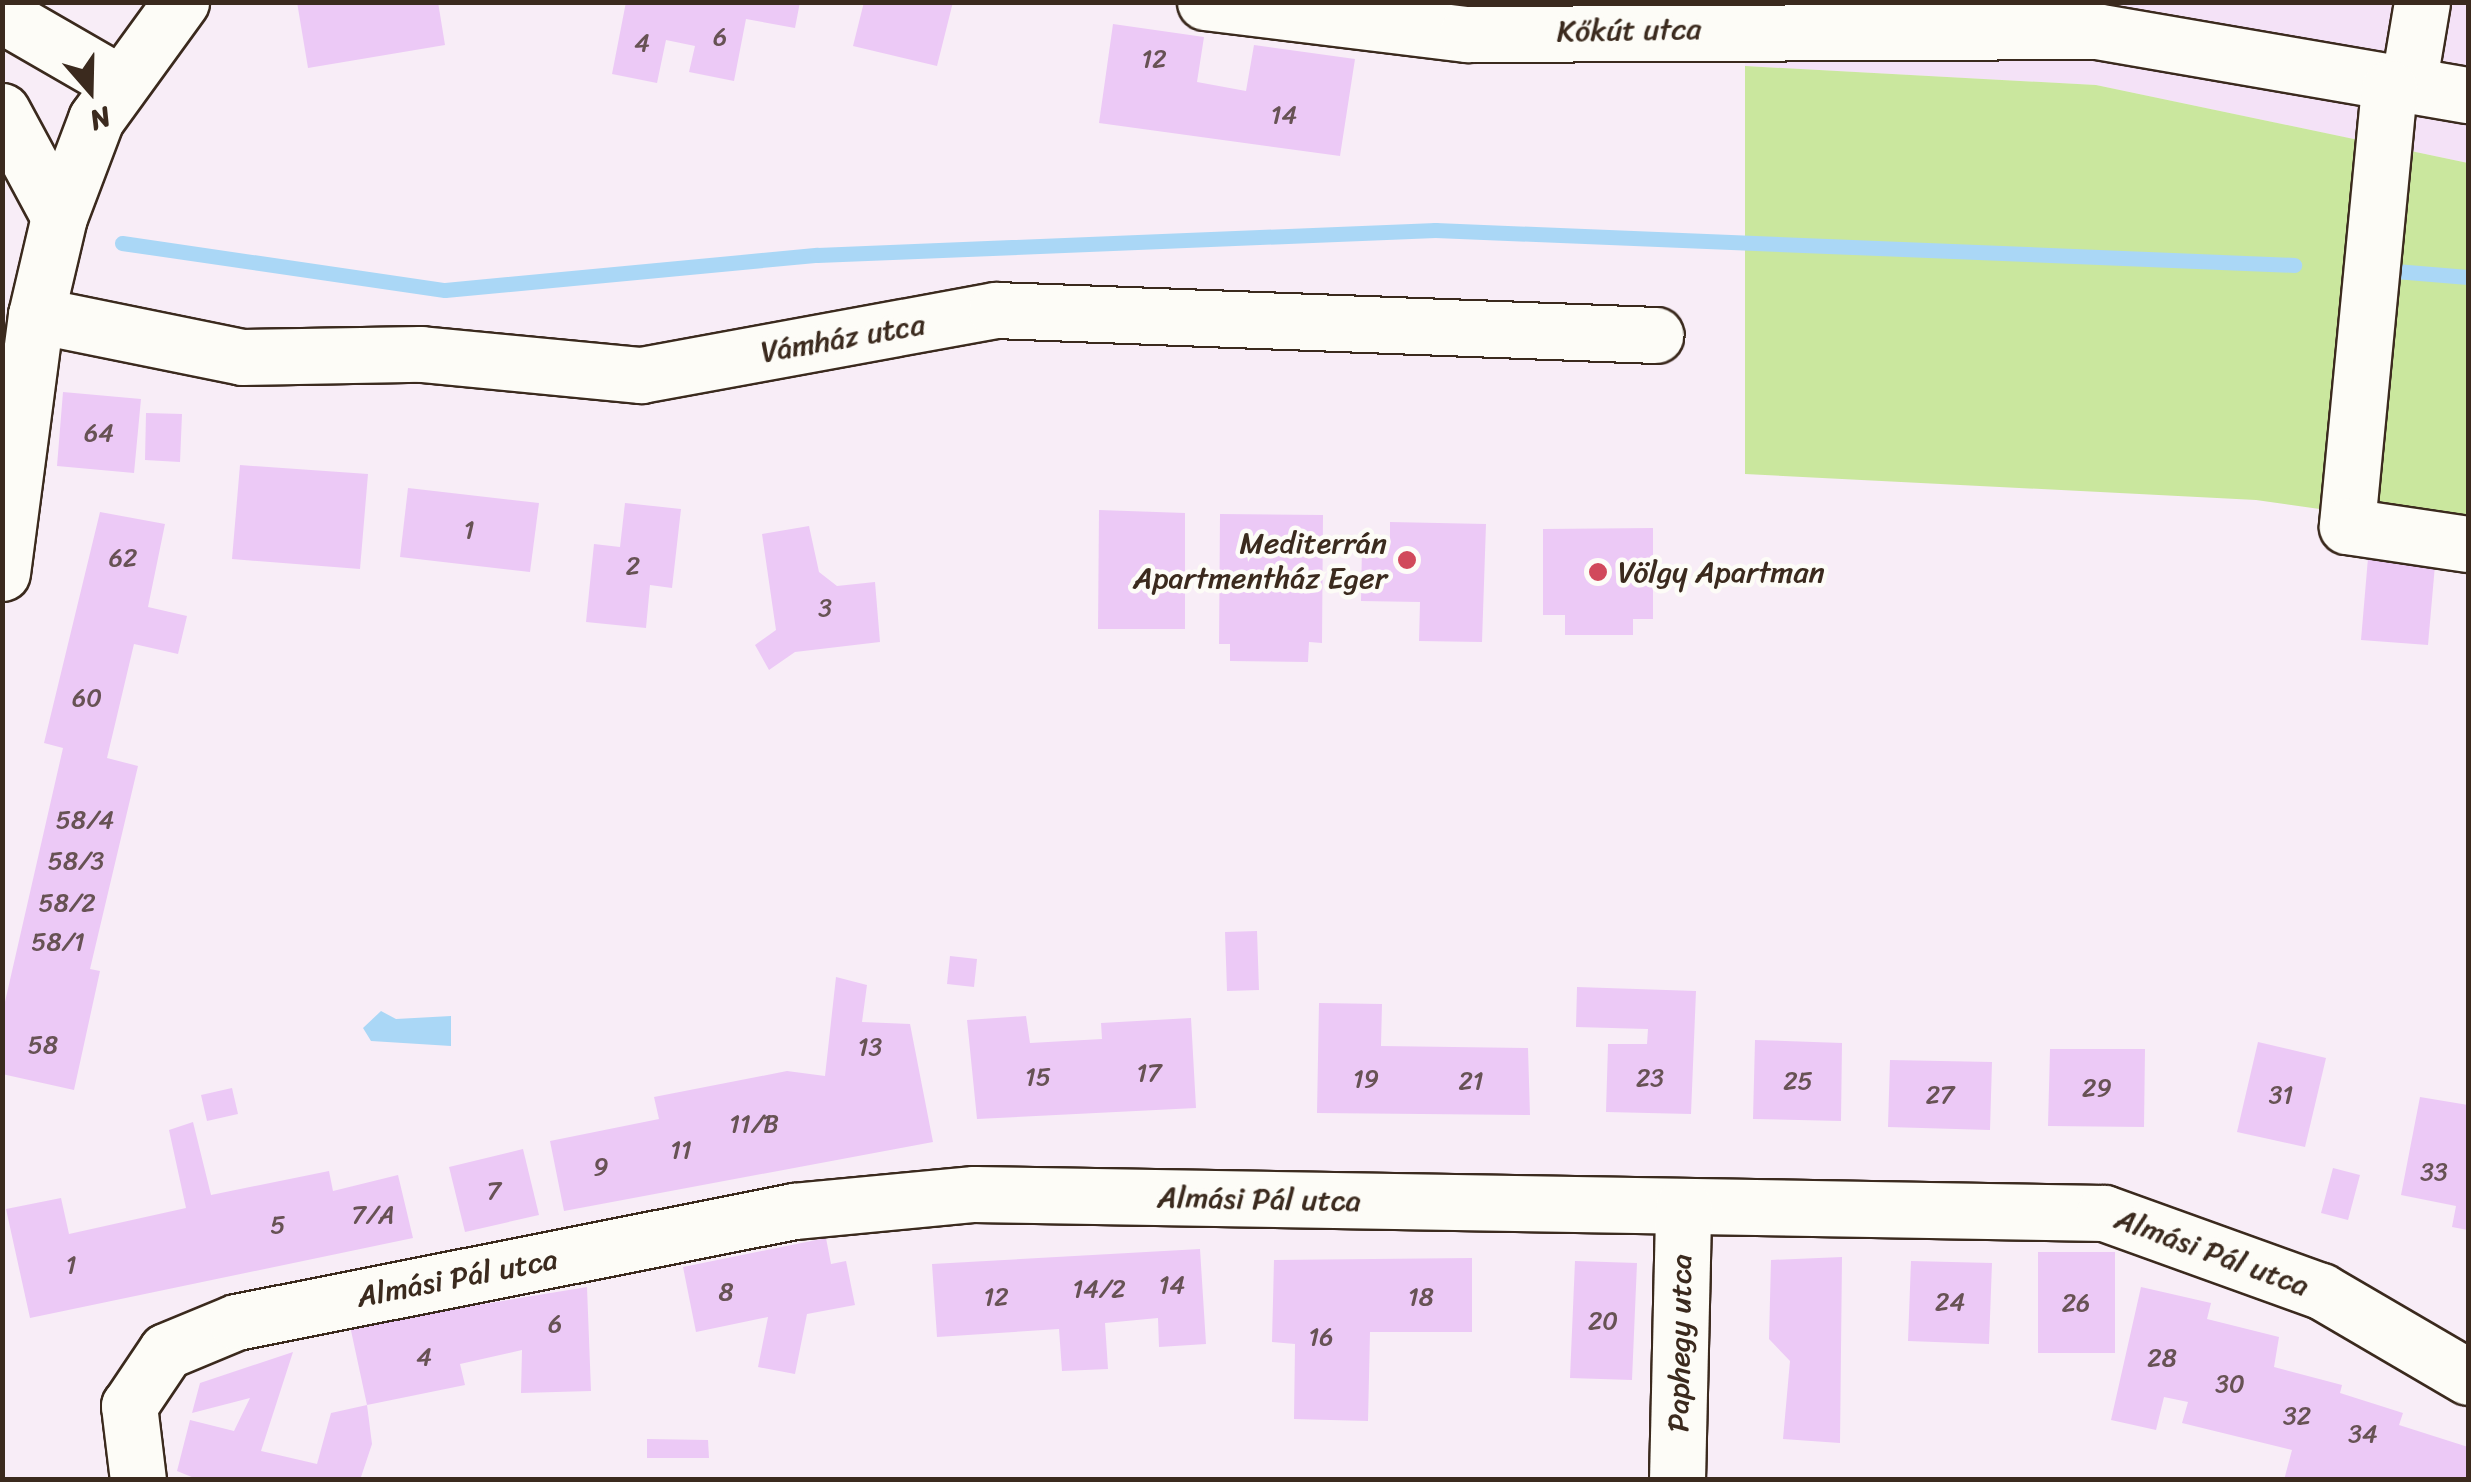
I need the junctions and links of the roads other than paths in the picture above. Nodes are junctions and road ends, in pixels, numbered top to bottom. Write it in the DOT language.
graph roads {
  1 [pos="182,2"];
  2 [pos="1205,2"];
  3 [pos="2422,2"];
  4 [pos="2,16"];
  5 [pos="2398,87"];
  6 [pos="2,95"];
  7 [pos="2468,96"];
  8 [pos="107,100"];
  9 [pos="2,111"];
  10 [pos="59,217"];
  11 [pos="36,315"];
  12 [pos="1656,335"];
  13 [pos="2468,544"];
  14 [pos="2,574"];
  15 [pos="1684,1206"];
  16 [pos="2468,1376"];
  17 [pos="137,1477"];
  18 [pos="1678,1480"];
  1 -- 8 [label="street"];
  2 -- 5 [label="street, Kőkút utca"];
  3 -- 5 [label="street"];
  4 -- 8 [label="street"];
  5 -- 7 [label="street, Kőkút utca"];
  5 -- 13 [label="street"];
  6 -- 8 [label="street"];
  8 -- 10 [label="street"];
  9 -- 10 [label="street"];
  10 -- 11 [label="street"];
  11 -- 12 [label="street, Vámház utca"];
  11 -- 14 [label="street"];
  15 -- 16 [label="street, Almási Pál utca"];
  15 -- 17 [label="street, Almási Pál utca"];
  15 -- 18 [label="street, Paphegy utca"];
}
